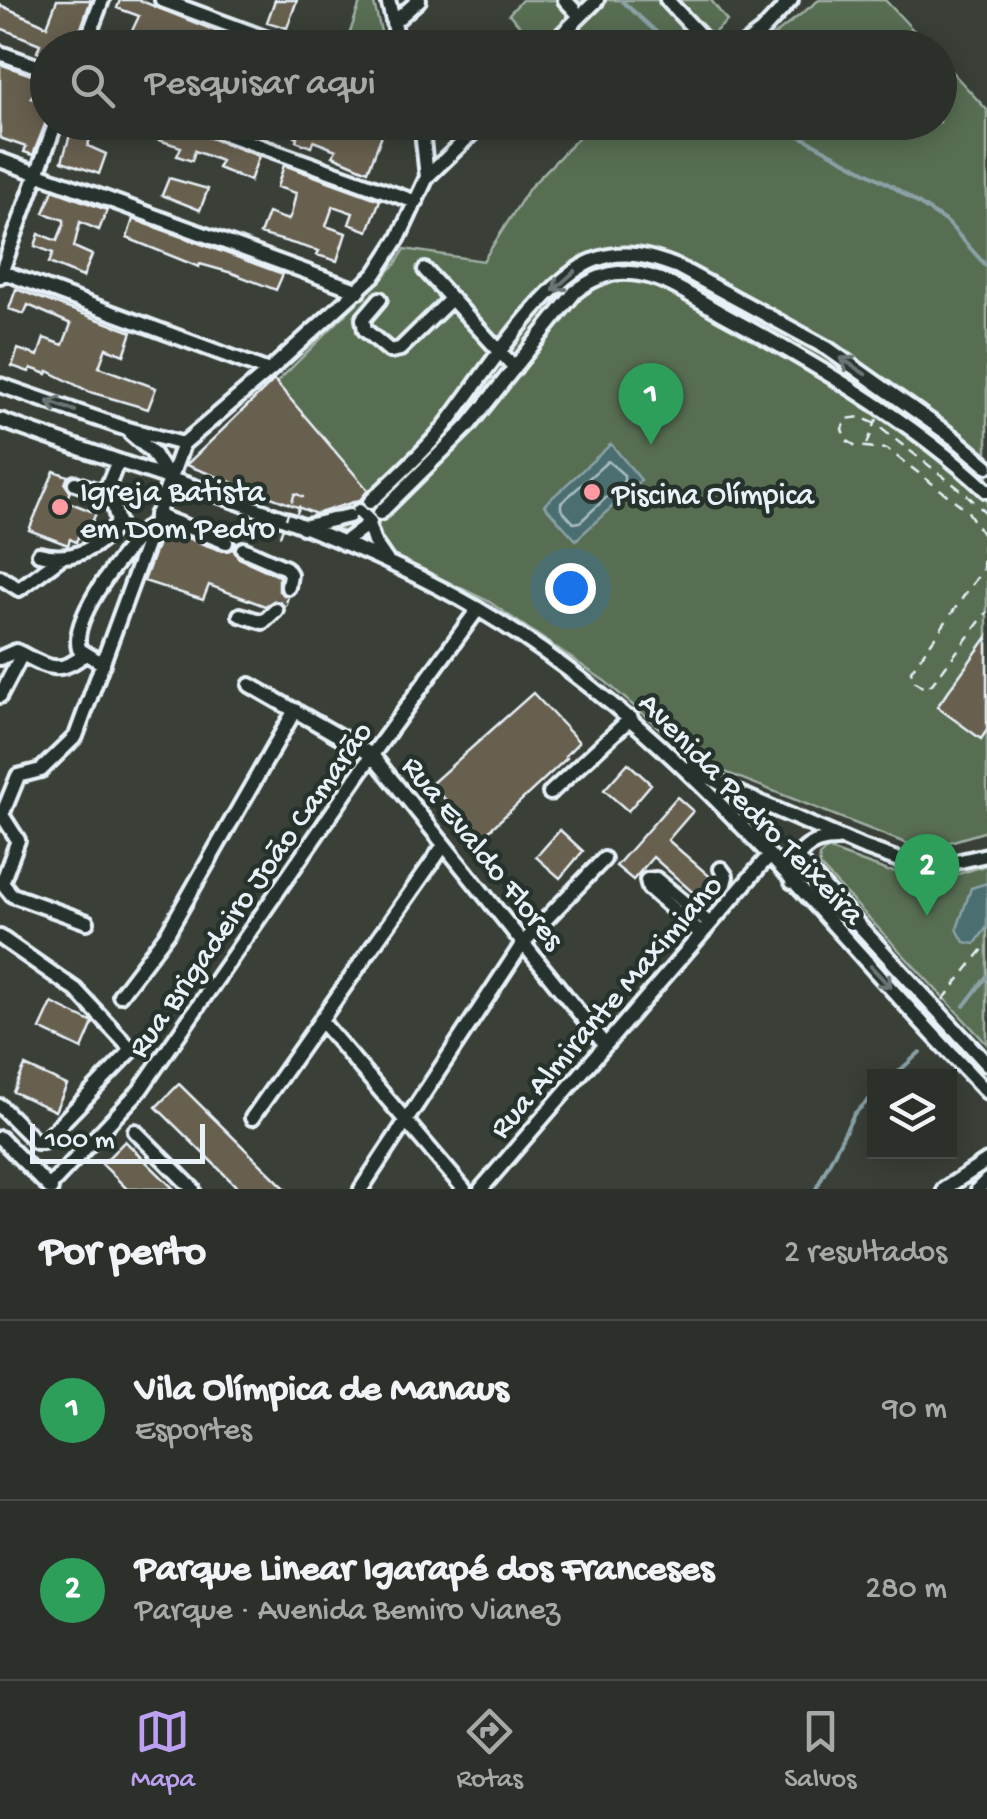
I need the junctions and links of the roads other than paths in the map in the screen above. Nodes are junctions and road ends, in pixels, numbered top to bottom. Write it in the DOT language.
graph roads {
  1 [pos="102,0"];
  2 [pos="162,0"];
  3 [pos="388,0"];
  4 [pos="419,0"];
  5 [pos="565,0"];
  6 [pos="667,0"];
  7 [pos="791,0"];
  8 [pos="595,2"];
  9 [pos="580,16"];
  10 [pos="394,24"];
  11 [pos="91,30"];
  12 [pos="243,30"];
  13 [pos="396,30"];
  14 [pos="566,30"];
  15 [pos="695,30"];
  16 [pos="763,30"];
  17 [pos="0,53"];
  18 [pos="30,64"];
  19 [pos="49,140"];
  20 [pos="243,140"];
  21 [pos="423,140"];
  22 [pos="466,140"];
  23 [pos="0,160"];
  24 [pos="37,174"];
  25 [pos="428,177"];
  26 [pos="416,202"];
  27 [pos="424,270"];
  28 [pos="1,273"];
  29 [pos="712,286"];
  30 [pos="359,291"];
  31 [pos="380,298"];
  32 [pos="452,300"];
  33 [pos="703,302"];
  34 [pos="768,316"];
  35 [pos="758,334"];
  36 [pos="501,353"];
  37 [pos="515,368"];
  38 [pos="269,371"];
  39 [pos="0,384"];
  40 [pos="893,394"];
  41 [pos="878,417"];
  42 [pos="0,420"];
  43 [pos="121,427"];
  44 [pos="440,432"];
  45 [pos="453,442"];
  46 [pos="182,444"];
  47 [pos="117,463"];
  48 [pos="984,463"];
  49 [pos="970,475"];
  50 [pos="169,479"];
  51 [pos="76,483"];
  52 [pos="987,490"];
  53 [pos="105,493"];
  54 [pos="366,515"];
  55 [pos="155,518"];
  56 [pos="302,527"];
  57 [pos="226,542"];
  58 [pos="343,544"];
  59 [pos="242,549"];
  60 [pos="39,554"];
  61 [pos="60,559"];
  62 [pos="389,563"];
  63 [pos="0,577"];
  64 [pos="288,587"];
  65 [pos="478,609"];
  66 [pos="276,610"];
  67 [pos="240,615"];
  68 [pos="22,654"];
  69 [pos="84,654"];
  70 [pos="0,658"];
  71 [pos="103,664"];
  72 [pos="250,685"];
  73 [pos="0,696"];
  74 [pos="295,710"];
  75 [pos="631,718"];
  76 [pos="372,755"];
  77 [pos="678,760"];
  78 [pos="550,793"];
  79 [pos="2,821"];
  80 [pos="844,839"];
  81 [pos="444,845"];
  82 [pos="768,856"];
  83 [pos="987,856"];
  84 [pos="604,858"];
  85 [pos="796,858"];
  86 [pos="721,869"];
  87 [pos="792,882"];
  88 [pos="1,883"];
  89 [pos="697,913"];
  90 [pos="88,922"];
  91 [pos="705,929"];
  92 [pos="0,937"];
  93 [pos="524,942"];
  94 [pos="120,995"];
  95 [pos="321,1021"];
  96 [pos="605,1045"];
  97 [pos="960,1063"];
  98 [pos="986,1063"];
  99 [pos="987,1092"];
  100 [pos="0,1106"];
  101 [pos="252,1118"];
  102 [pos="405,1119"];
  103 [pos="136,1131"];
  104 [pos="0,1138"];
  105 [pos="987,1161"];
  106 [pos="987,1180"];
  107 [pos="50,1188"];
  108 [pos="193,1189"];
  109 [pos="360,1189"];
  110 [pos="464,1189"];
  111 [pos="481,1189"];
  112 [pos="944,1189"];
  113 [pos="978,1189"];
  1 -- 11 [label="street"];
  2 -- 12 [label="street"];
  3 -- 10 [label="street"];
  4 -- 10 [label="street"];
  5 -- 9 [label="street"];
  6 -- 15 [label="street"];
  7 -- 16 [label="street"];
  8 -- 9 [label="street"];
  9 -- 14 [label="street"];
  10 -- 13 [label="street"];
  17 -- 18 [label="street"];
  19 -- 24 [label="street"];
  20 -- 26 [label="street"];
  21 -- 25 [label="street"];
  22 -- 25 [label="street"];
  23 -- 24 [label="street"];
  24 -- 28 [label="street"];
  24 -- 30 [label="street"];
  25 -- 26 [label="street"];
  26 -- 30 [label="street"];
  27 -- 32 [label="street"];
  28 -- 38 [label="street"];
  29 -- 33 [label="street"];
  29 -- 34 [label="street"];
  29 -- 36 [label="street, one-way"];
  30 -- 38 [label="street"];
  31 -- 32 [label="street"];
  32 -- 36 [label="street"];
  33 -- 35 [label="street"];
  33 -- 37 [label="street"];
  34 -- 35 [label="street"];
  40 -- 34 [label="street, one-way"];
  35 -- 41 [label="street"];
  36 -- 37 [label="street"];
  36 -- 44 [label="street"];
  37 -- 45 [label="street"];
  38 -- 46 [label="street"];
  43 -- 39 [label="street, one-way"];
  40 -- 41 [label="street"];
  40 -- 48 [label="street"];
  41 -- 49 [label="street"];
  42 -- 47 [label="street, Avenida Pedro Teixeira"];
  43 -- 46 [label="street"];
  43 -- 50 [label="street"];
  44 -- 45 [label="street"];
  44 -- 54 [label="street"];
  45 -- 54 [label="street"];
  46 -- 50 [label="street"];
  47 -- 50 [label="street, Avenida Pedro Teixeira"];
  47 -- 53 [label="street"];
  48 -- 49 [label="street"];
  49 -- 52 [label="street"];
  50 -- 55 [label="street"];
  50 -- 56 [label="street, Avenida Pedro Teixeira"];
  51 -- 53 [label="street"];
  53 -- 61 [label="street"];
  54 -- 56 [label="street"];
  54 -- 58 [label="street"];
  54 -- 58 [label="street"];
  54 -- 62 [label="street"];
  55 -- 57 [label="street"];
  55 -- 69 [label="street"];
  55 -- 71 [label="street"];
  56 -- 58 [label="street, Avenida Pedro Teixeira"];
  58 -- 62 [label="street, Avenida Pedro Teixeira"];
  59 -- 64 [label="street"];
  60 -- 61 [label="street"];
  61 -- 63 [label="street"];
  62 -- 65 [label="street, Avenida Pedro Teixeira"];
  65 -- 75 [label="street, Avenida Pedro Teixeira"];
  65 -- 76 [label="street, Rua Brigadeiro João Camarão"];
  66 -- 67 [label="street"];
  68 -- 69 [label="street"];
  68 -- 70 [label="street"];
  68 -- 73 [label="street"];
  69 -- 71 [label="street"];
  71 -- 79 [label="street"];
  72 -- 74 [label="street, Rua Evaldo Flores"];
  74 -- 76 [label="street, Rua Evaldo Flores"];
  74 -- 94 [label="street"];
  75 -- 77 [label="street, Avenida Pedro Teixeira"];
  75 -- 78 [label="street"];
  76 -- 81 [label="street, Rua Evaldo Flores"];
  76 -- 107 [label="street, Rua Brigadeiro João Camarão"];
  77 -- 80 [label="street"];
  77 -- 82 [label="street, Avenida Pedro Teixeira"];
  79 -- 88 [label="street"];
  80 -- 83 [label="street"];
  80 -- 85 [label="street"];
  81 -- 93 [label="street, Rua Evaldo Flores"];
  81 -- 95 [label="street"];
  82 -- 87 [label="street, Avenida Pedro Teixeira"];
  82 -- 91 [label="street, Rua Almirante Maximiano"];
  84 -- 93 [label="street"];
  85 -- 87 [label="street"];
  85 -- 98 [label="street, Avenida Pedro Teixeira"];
  86 -- 89 [label="street"];
  87 -- 97 [label="street, Avenida Pedro Teixeira, one-way"];
  88 -- 90 [label="street"];
  89 -- 91 [label="street"];
  89 -- 91 [label="street"];
  91 -- 96 [label="street, Rua Almirante Maximiano"];
  92 -- 100 [label="street"];
  93 -- 96 [label="street, Rua Evaldo Flores"];
  93 -- 102 [label="street"];
  95 -- 101 [label="street"];
  95 -- 102 [label="street"];
  96 -- 111 [label="street, Rua Almirante Maximiano"];
  97 -- 98 [label="street"];
  97 -- 99 [label="street, Avenida Pedro Teixeira"];
  102 -- 109 [label="street"];
  102 -- 110 [label="street"];
  103 -- 108 [label="street"];
  104 -- 107 [label="street, Rua Brigadeiro João Camarão"];
  105 -- 112 [label="street"];
  106 -- 113 [label="street"];
}
